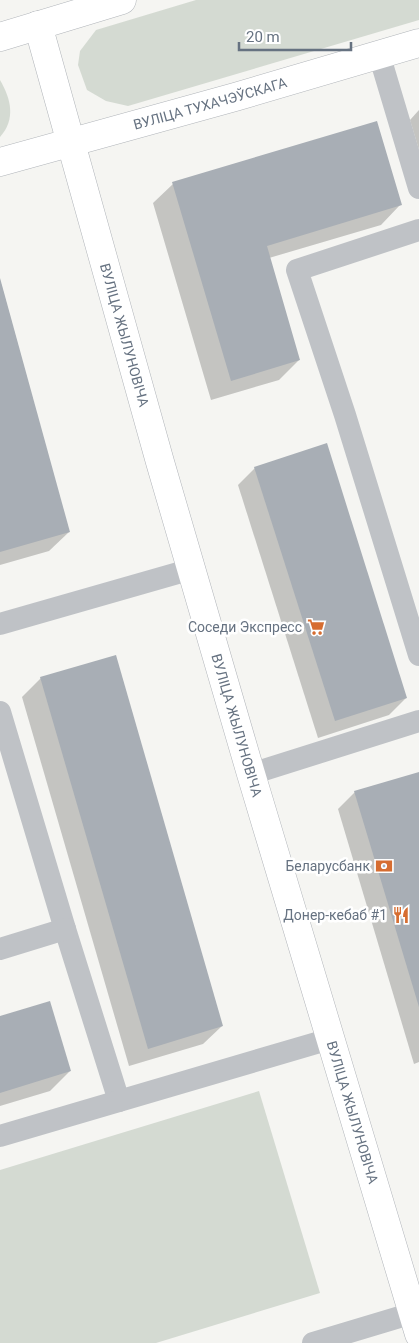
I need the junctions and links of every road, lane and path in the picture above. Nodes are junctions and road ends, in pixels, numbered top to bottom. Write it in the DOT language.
graph roads {
  1 [pos="122,0"];
  2 [pos="38,25"];
  3 [pos="0,37"];
  4 [pos="419,43"];
  5 [pos="379,54"];
  6 [pos="70,143"];
  7 [pos="0,162"];
  8 [pos="419,188"];
  9 [pos="419,230"];
  10 [pos="192,569"];
  11 [pos="0,624"];
  12 [pos="418,645"];
  13 [pos="0,712"];
  14 [pos="419,721"];
  15 [pos="251,774"];
  16 [pos="65,929"];
  17 [pos="0,949"];
  18 [pos="330,1039"];
  19 [pos="119,1101"];
  20 [pos="0,1136"];
  21 [pos="416,1324"];
  22 [pos="313,1343"];
  1 -- 2 [label="main road"];
  2 -- 3 [label="main road"];
  2 -- 6 [label="main road, ВУЛІЦА ЖЫЛУНОВІЧА"];
  4 -- 5 [label="main road, ВУЛІЦА ТУХАЧЭЎСКАГА"];
  5 -- 6 [label="main road, ВУЛІЦА ТУХАЧЭЎСКАГА"];
  5 -- 8 [label="lane"];
  6 -- 7 [label="main road, ВУЛІЦА ТУХАЧЭЎСКАГА"];
  6 -- 10 [label="main road, ВУЛІЦА ЖЫЛУНОВІЧА"];
  9 -- 12 [label="lane"];
  10 -- 11 [label="lane"];
  10 -- 15 [label="main road, ВУЛІЦА ЖЫЛУНОВІЧА"];
  13 -- 16 [label="lane"];
  14 -- 15 [label="lane"];
  15 -- 18 [label="main road, ВУЛІЦА ЖЫЛУНОВІЧА"];
  16 -- 17 [label="lane"];
  16 -- 19 [label="lane"];
  18 -- 19 [label="lane"];
  18 -- 21 [label="main road, ВУЛІЦА ЖЫЛУНОВІЧА"];
  19 -- 20 [label="lane"];
  21 -- 22 [label="lane"];
}
